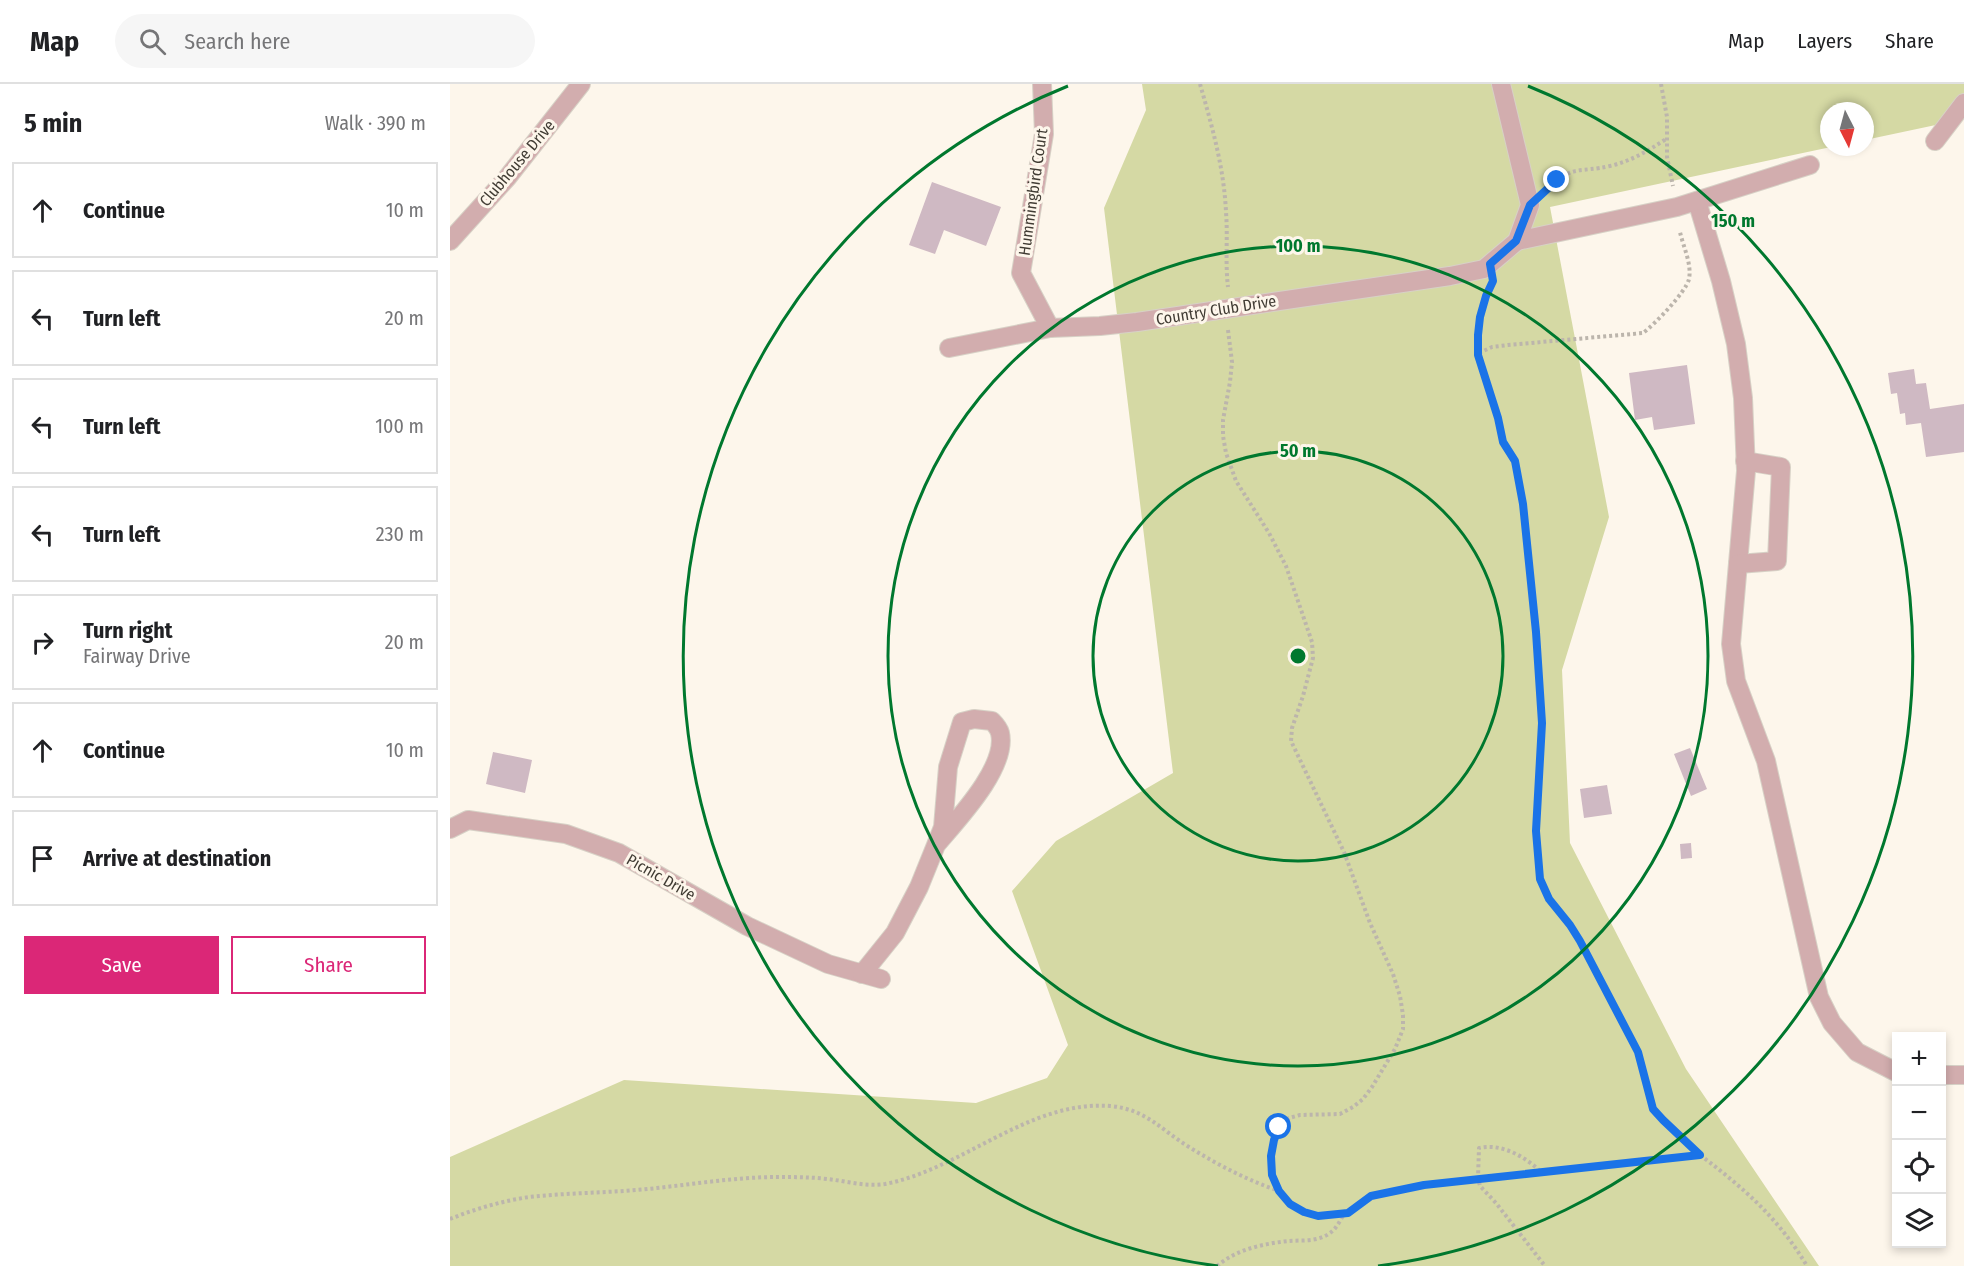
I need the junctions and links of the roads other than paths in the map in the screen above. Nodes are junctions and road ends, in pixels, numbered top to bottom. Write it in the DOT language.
graph roads {
  1 [pos="581,84"];
  2 [pos="1042,84"];
  3 [pos="1501,84"];
  4 [pos="1964,103"];
  5 [pos="1935,141"];
  6 [pos="1810,165"];
  7 [pos="1697,201"];
  8 [pos="450,241"];
  9 [pos="1516,241"];
  10 [pos="1050,328"];
  11 [pos="949,348"];
  12 [pos="1745,461"];
  13 [pos="1738,564"];
  14 [pos="450,829"];
  15 [pos="936,845"];
  16 [pos="862,974"];
  17 [pos="881,979"];
  18 [pos="1892,1070"];
  19 [pos="1946,1075"];
  20 [pos="1964,1075"];
  1 -- 8 [label="street, Clubhouse Drive"];
  2 -- 10 [label="street, Hummingbird Court"];
  3 -- 9 [label="street"];
  4 -- 5 [label="street"];
  6 -- 7 [label="street"];
  7 -- 9 [label="street"];
  7 -- 12 [label="street"];
  9 -- 10 [label="street, Country Club Drive"];
  10 -- 11 [label="street, Country Club Drive"];
  12 -- 13 [label="street"];
  12 -- 13 [label="street"];
  13 -- 18 [label="street"];
  14 -- 16 [label="street, Picnic Drive"];
  15 -- 15 [label="street"];
  15 -- 16 [label="street"];
  16 -- 17 [label="street, Picnic Drive"];
  19 -- 20 [label="street"];
}
